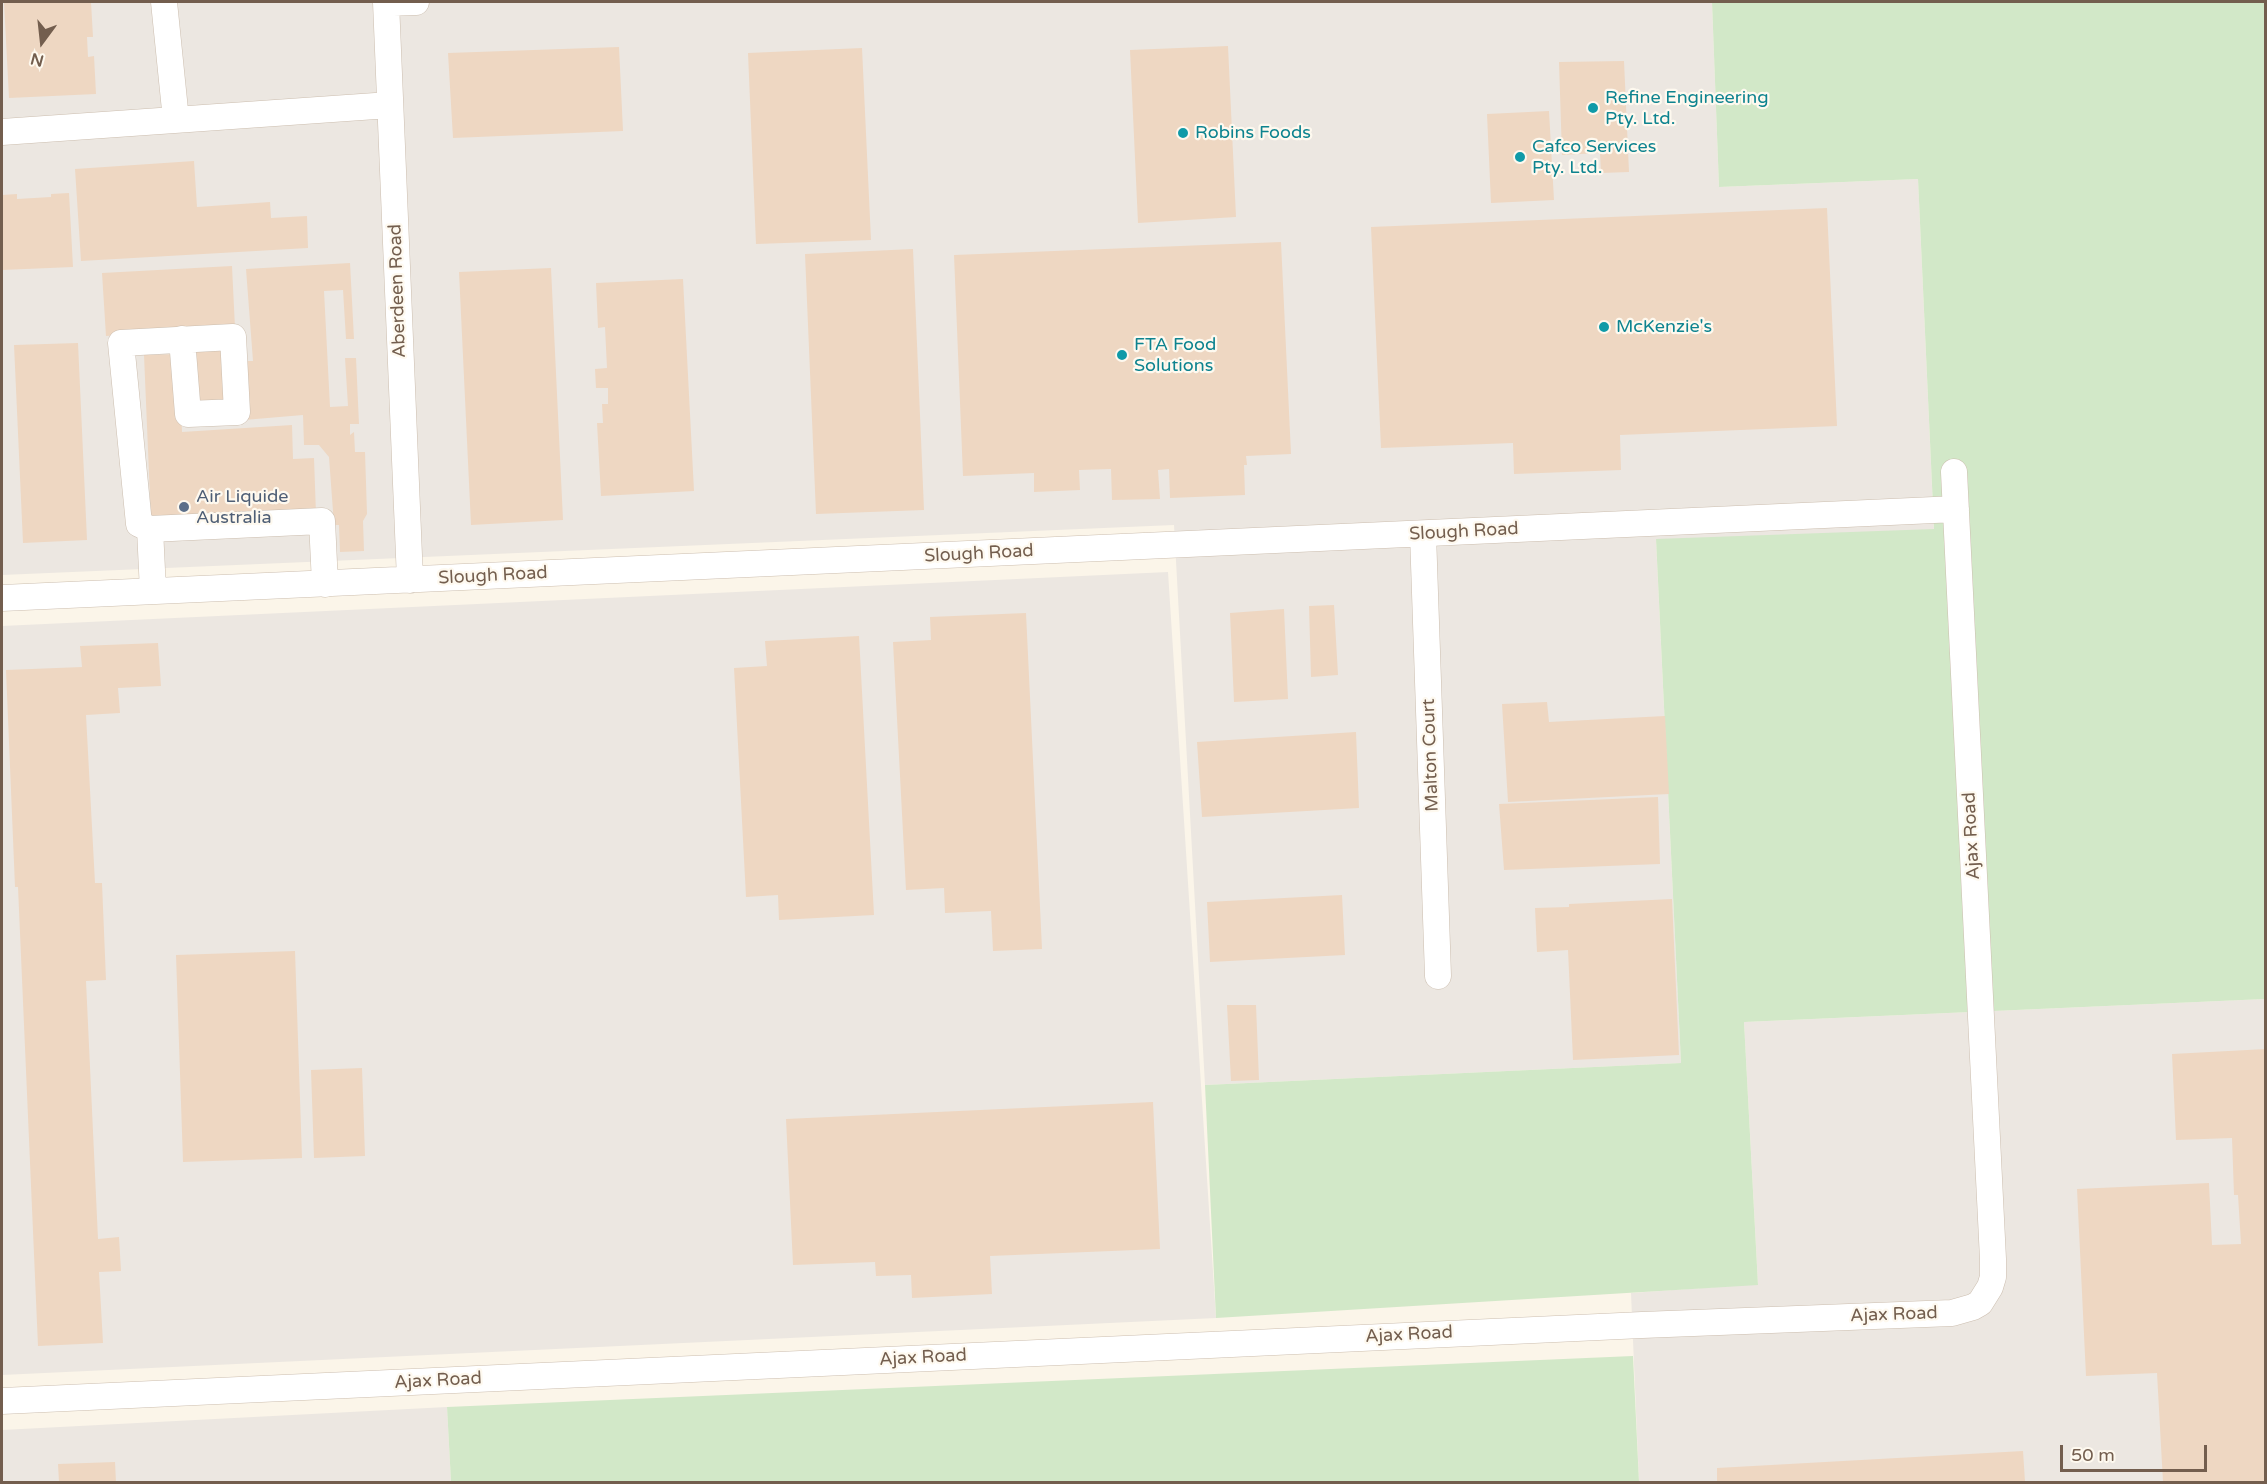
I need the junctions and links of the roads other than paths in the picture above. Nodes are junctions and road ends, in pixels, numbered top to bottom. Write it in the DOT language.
graph roads {
  1 [pos="164,2"];
  2 [pos="386,2"];
  3 [pos="416,2"];
  4 [pos="390,105"];
  5 [pos="176,120"];
  6 [pos="2,132"];
  7 [pos="182,339"];
  8 [pos="1954,472"];
  9 [pos="1956,509"];
  10 [pos="150,529"];
  11 [pos="1423,534"];
  12 [pos="410,580"];
  13 [pos="325,584"];
  14 [pos="153,591"];
  15 [pos="2,598"];
  16 [pos="1438,976"];
  17 [pos="2,1401"];
  1 -- 5 [label="street"];
  2 -- 3 [label="street"];
  2 -- 4 [label="street, Aberdeen Road"];
  4 -- 5 [label="street"];
  4 -- 12 [label="street, Aberdeen Road"];
  5 -- 6 [label="street"];
  7 -- 10 [label="street"];
  8 -- 9 [label="street, Ajax Road"];
  9 -- 11 [label="street, Slough Road"];
  9 -- 17 [label="street, Ajax Road"];
  10 -- 13 [label="street"];
  10 -- 14 [label="street"];
  11 -- 12 [label="street, Slough Road"];
  11 -- 16 [label="street, Malton Court"];
  12 -- 13 [label="street, Slough Road"];
  13 -- 14 [label="street, Slough Road"];
  14 -- 15 [label="street, Slough Road"];
}
